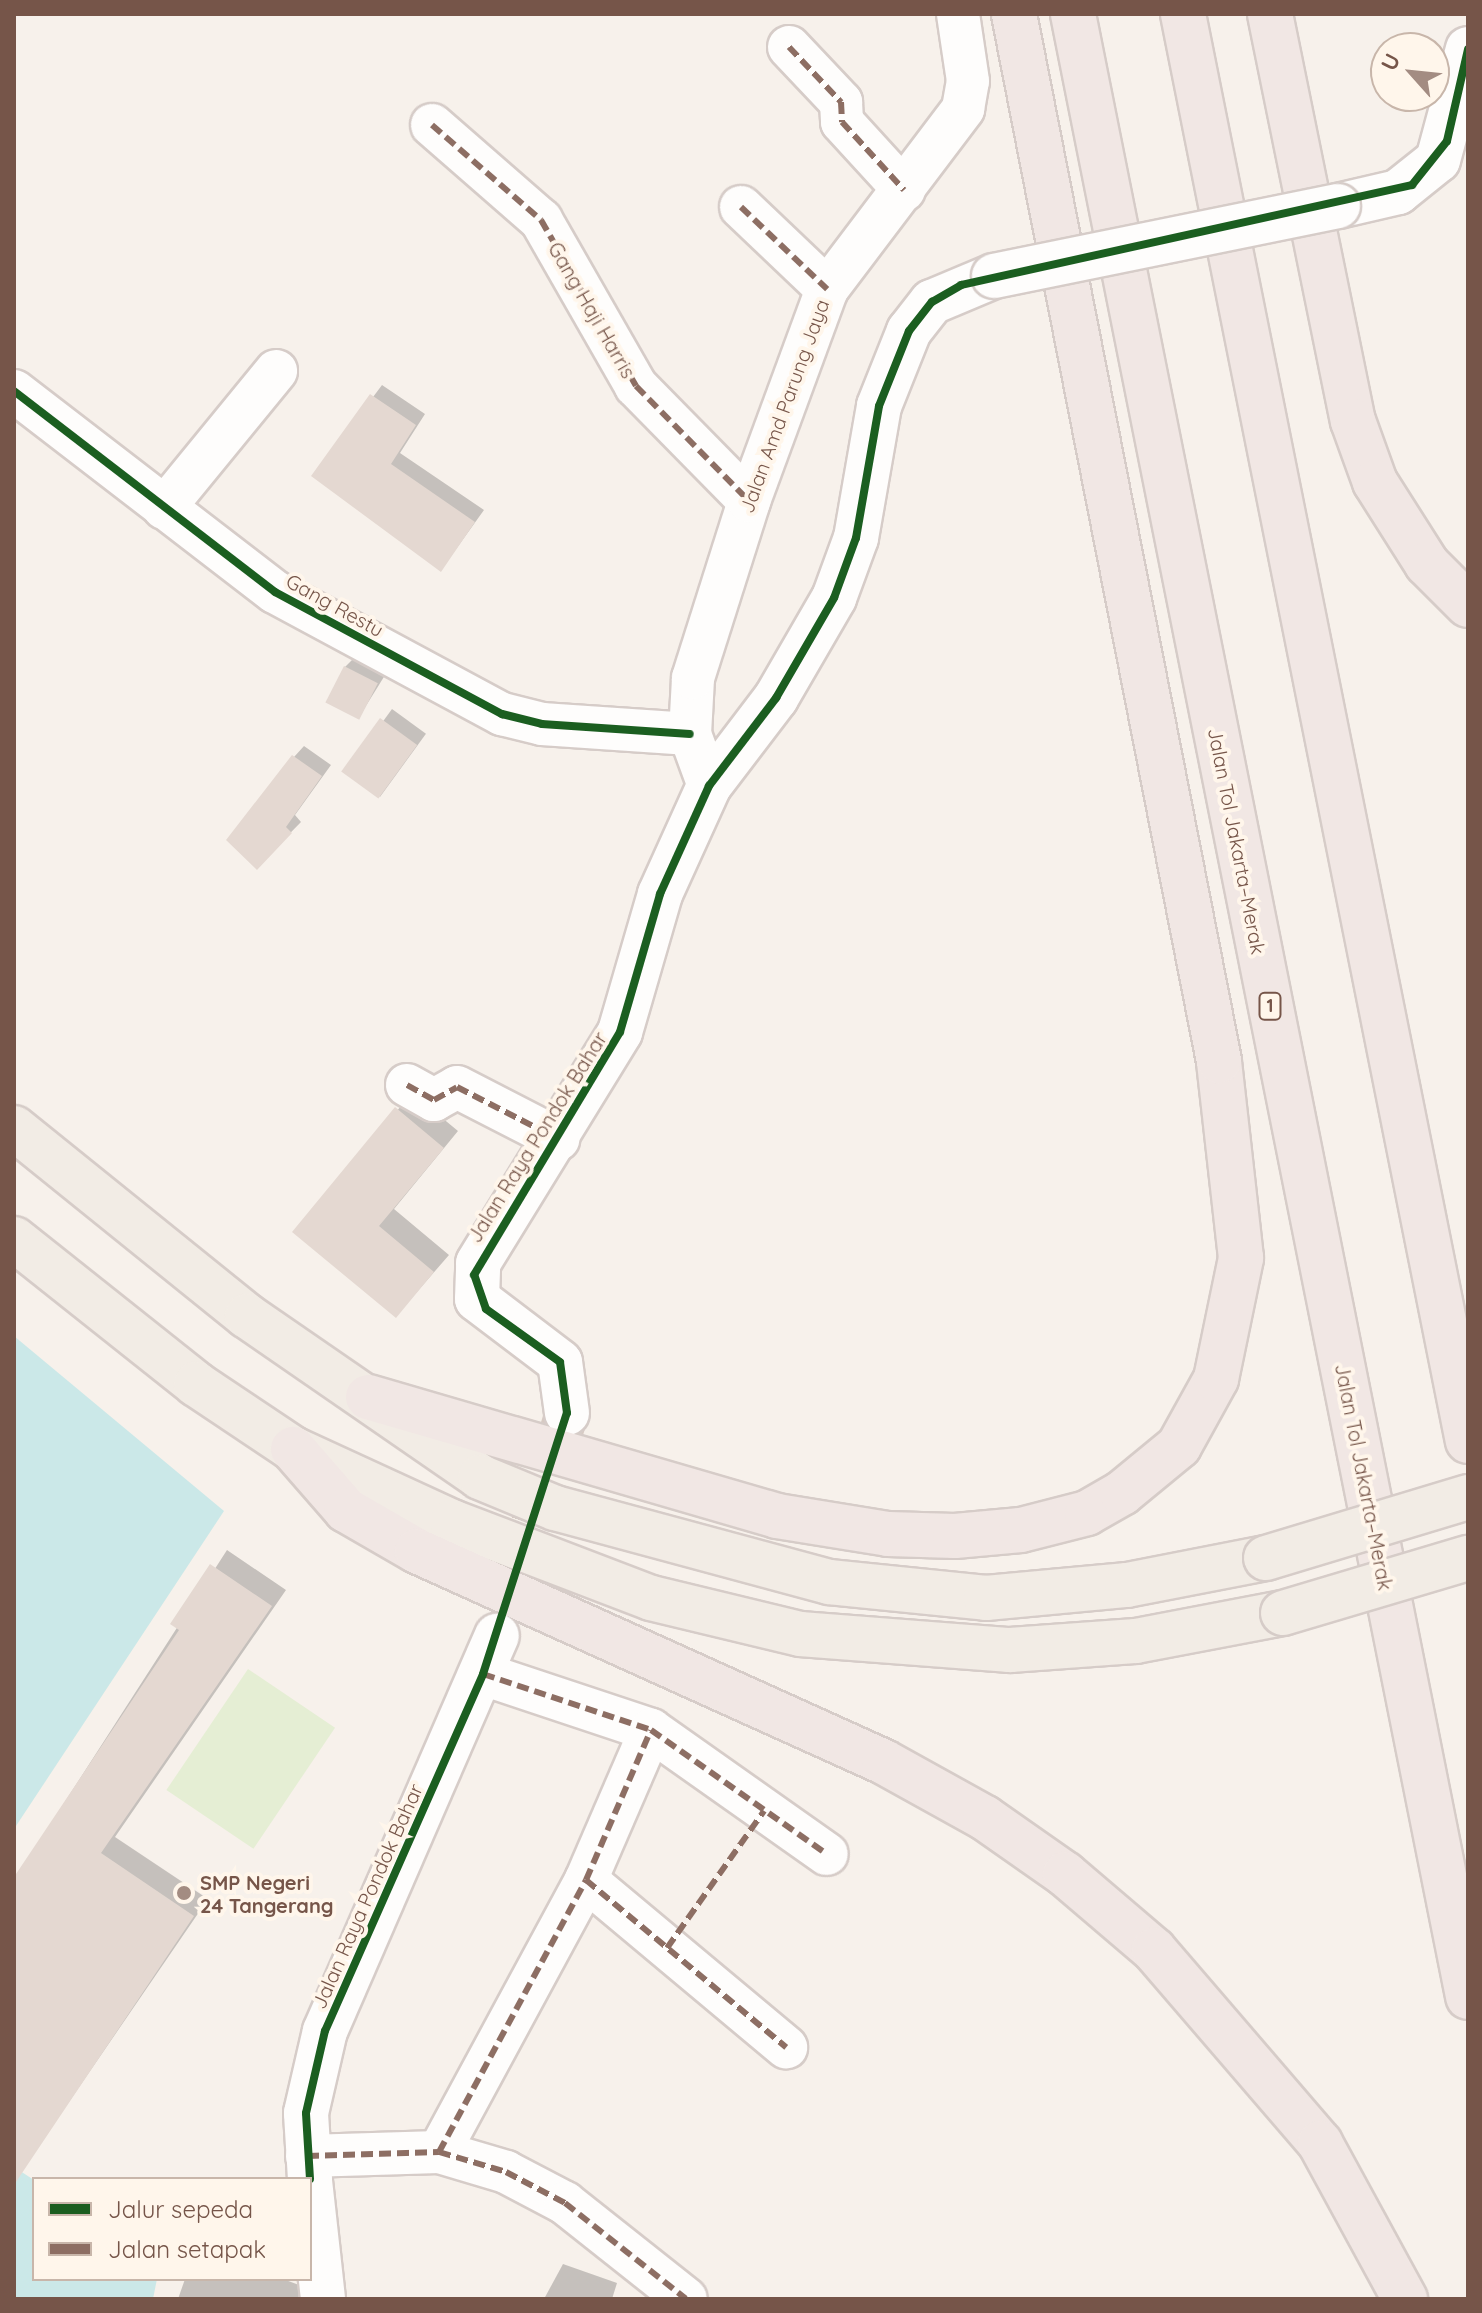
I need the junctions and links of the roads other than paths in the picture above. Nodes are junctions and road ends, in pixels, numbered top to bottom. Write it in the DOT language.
graph roads {
  1 [pos="958,14"];
  2 [pos="1014,14"];
  3 [pos="1073,14"];
  4 [pos="1183,14"];
  5 [pos="1270,14"];
  6 [pos="789,47"];
  7 [pos="1468,49"];
  8 [pos="432,125"];
  9 [pos="1098,142"];
  10 [pos="904,190"];
  11 [pos="741,207"];
  12 [pos="827,289"];
  13 [pos="276,371"];
  14 [pos="14,391"];
  15 [pos="749,501"];
  16 [pos="164,508"];
  17 [pos="1468,605"];
  18 [pos="690,734"];
  19 [pos="1152,746"];
  20 [pos="709,786"];
  21 [pos="407,1085"];
  22 [pos="14,1128"];
  23 [pos="558,1139"];
  24 [pos="14,1239"];
  25 [pos="368,1397"];
  26 [pos="567,1413"];
  27 [pos="1468,1441"];
  28 [pos="293,1449"];
  29 [pos="1468,1497"];
  30 [pos="1468,1558"];
  31 [pos="490,1655"];
  32 [pos="651,1730"];
  33 [pos="827,1854"];
  34 [pos="586,1880"];
  35 [pos="1468,1997"];
  36 [pos="786,2047"];
  37 [pos="439,2152"];
  38 [pos="309,2172"];
  39 [pos="312,2199"];
  40 [pos="323,2299"];
  41 [pos="686,2299"];
  42 [pos="1405,2299"];
  1 -- 10 [label="street, Jalan Amd Parung Jaya"];
  2 -- 19 [label="highway"];
  3 -- 9 [label="highway, Jalan Tol Jakarta–Merak / 1"];
  4 -- 27 [label="highway"];
  5 -- 17 [label="highway"];
  6 -- 10 [label="street"];
  7 -- 20 [label="street, Jalan Raya Pondok Bahar, bridge"];
  8 -- 15 [label="street, Gang Haji Harris"];
  9 -- 19 [label="highway"];
  9 -- 35 [label="highway, Jalan Tol Jakarta–Merak / 1"];
  10 -- 12 [label="street, Jalan Amd Parung Jaya"];
  11 -- 12 [label="street"];
  12 -- 15 [label="street, Jalan Amd Parung Jaya"];
  13 -- 16 [label="street"];
  14 -- 16 [label="street, Gang Restu"];
  15 -- 18 [label="street, Jalan Amd Parung Jaya"];
  16 -- 18 [label="street, Gang Restu"];
  18 -- 20 [label="street, Jalan Amd Parung Jaya"];
  19 -- 25 [label="highway"];
  20 -- 23 [label="street, Jalan Raya Pondok Bahar"];
  21 -- 23 [label="street"];
  22 -- 25 [label="main road"];
  23 -- 26 [label="street, Jalan Raya Pondok Bahar"];
  24 -- 28 [label="main road"];
  25 -- 29 [label="main road, bridge"];
  28 -- 30 [label="main road, bridge"];
  28 -- 42 [label="highway"];
  31 -- 32 [label="street"];
  31 -- 38 [label="street, Jalan Raya Pondok Bahar"];
  32 -- 33 [label="street"];
  32 -- 34 [label="street"];
  34 -- 36 [label="street"];
  34 -- 37 [label="street"];
  37 -- 38 [label="street"];
  37 -- 41 [label="street"];
  39 -- 40 [label="street, Jalan Raya Pondok Bahar"];
}
